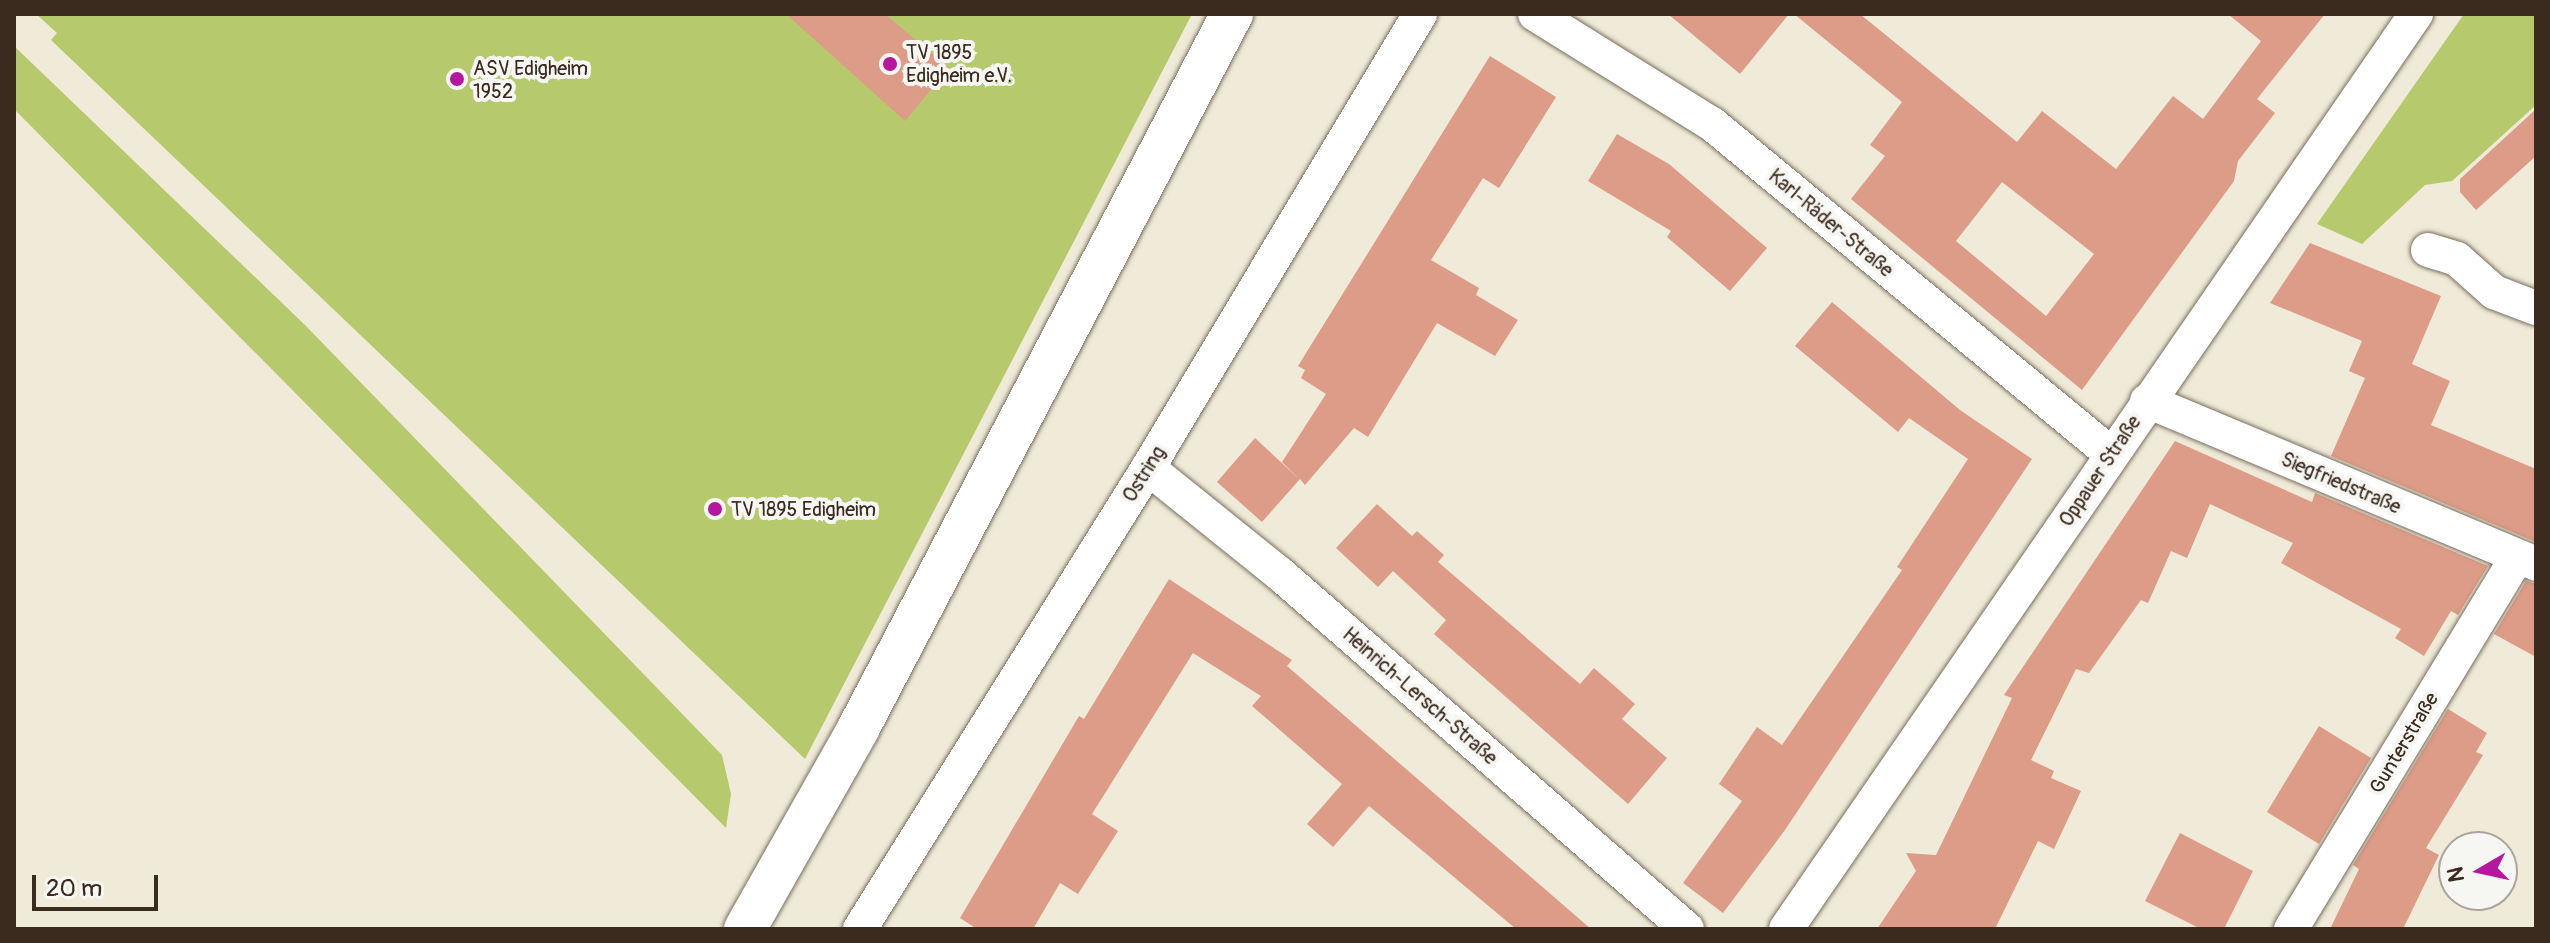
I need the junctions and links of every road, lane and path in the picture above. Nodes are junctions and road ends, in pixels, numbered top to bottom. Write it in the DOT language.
graph roads {
  1 [pos="1232,14"];
  2 [pos="1420,14"];
  3 [pos="1535,14"];
  4 [pos="2416,14"];
  5 [pos="2428,250"];
  6 [pos="2536,308"];
  7 [pos="2147,401"];
  8 [pos="2111,454"];
  9 [pos="1148,468"];
  10 [pos="2526,560"];
  11 [pos="745,929"];
  12 [pos="860,929"];
  13 [pos="1687,929"];
  14 [pos="1786,929"];
  15 [pos="2291,929"];
  1 -- 11 [label="street"];
  2 -- 9 [label="street, Ostring"];
  3 -- 8 [label="street, Karl-Räder-Straße"];
  4 -- 7 [label="street, Oppauer Straße"];
  5 -- 6 [label="street"];
  7 -- 8 [label="street, Oppauer Straße"];
  7 -- 10 [label="street, Siegfriedstraße"];
  8 -- 14 [label="street, Oppauer Straße"];
  9 -- 12 [label="street, Ostring"];
  9 -- 13 [label="street, Heinrich-Lersch-Straße"];
  10 -- 15 [label="street, Gunterstraße"];
}
